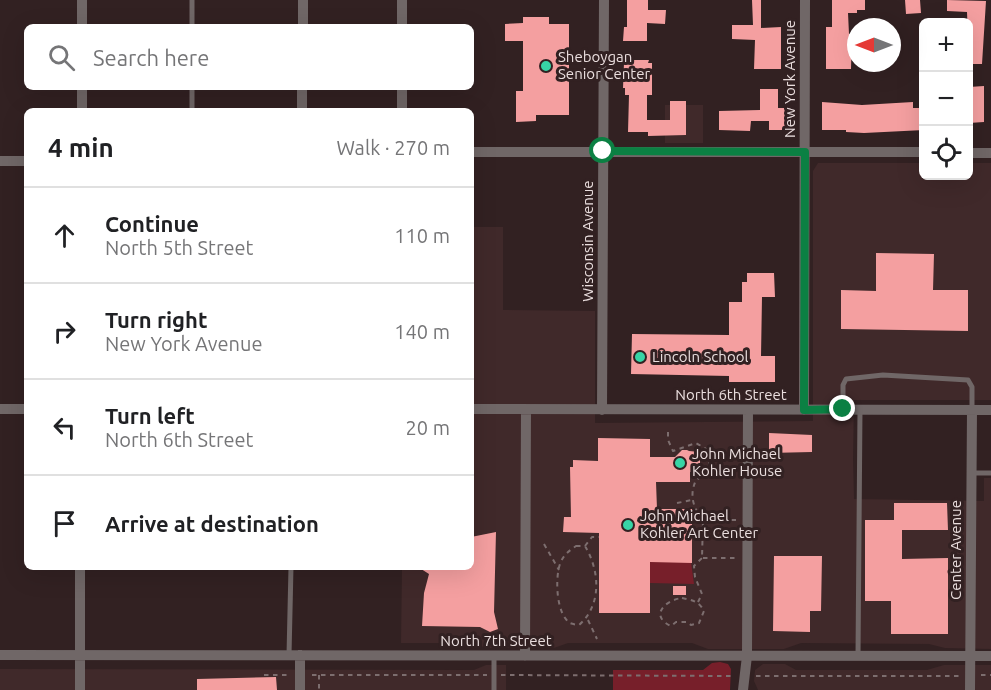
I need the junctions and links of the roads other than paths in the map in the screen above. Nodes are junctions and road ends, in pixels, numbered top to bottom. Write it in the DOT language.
graph roads {
  1 [pos="82,0"];
  2 [pos="192,0"];
  3 [pos="303,0"];
  4 [pos="402,0"];
  5 [pos="604,0"];
  6 [pos="805,0"];
  7 [pos="82,24"];
  8 [pos="192,24"];
  9 [pos="303,24"];
  10 [pos="402,24"];
  11 [pos="82,90"];
  12 [pos="192,90"];
  13 [pos="302,90"];
  14 [pos="402,90"];
  15 [pos="82,108"];
  16 [pos="192,108"];
  17 [pos="302,108"];
  18 [pos="402,108"];
  19 [pos="603,151"];
  20 [pos="474,152"];
  21 [pos="805,152"];
  22 [pos="919,152"];
  23 [pos="973,153"];
  24 [pos="991,153"];
  25 [pos="0,161"];
  26 [pos="24,161"];
  27 [pos="0,409"];
  28 [pos="24,409"];
  29 [pos="474,409"];
  30 [pos="843,409"];
  31 [pos="860,409"];
  32 [pos="526,410"];
  33 [pos="602,410"];
  34 [pos="748,410"];
  35 [pos="804,410"];
  36 [pos="972,410"];
  37 [pos="991,410"];
  38 [pos="991,472"];
  39 [pos="971,473"];
  40 [pos="80,570"];
  41 [pos="291,570"];
  42 [pos="0,655"];
  43 [pos="294,655"];
  44 [pos="80,656"];
  45 [pos="494,656"];
  46 [pos="525,656"];
  47 [pos="747,656"];
  48 [pos="991,656"];
  49 [pos="858,657"];
  50 [pos="970,657"];
  51 [pos="80,690"];
  52 [pos="300,690"];
  53 [pos="494,690"];
  54 [pos="743,690"];
  55 [pos="970,690"];
  1 -- 7 [label="street"];
  2 -- 8 [label="lane"];
  3 -- 9 [label="street"];
  4 -- 10 [label="street"];
  5 -- 19 [label="street, Wisconsin Avenue"];
  6 -- 21 [label="street, New York Avenue"];
  11 -- 15 [label="street"];
  12 -- 16 [label="lane"];
  13 -- 17 [label="street"];
  14 -- 18 [label="street"];
  19 -- 20 [label="street"];
  19 -- 21 [label="street"];
  19 -- 33 [label="street, Wisconsin Avenue"];
  21 -- 22 [label="street"];
  21 -- 35 [label="street, New York Avenue"];
  23 -- 24 [label="street"];
  25 -- 26 [label="street"];
  27 -- 28 [label="street"];
  29 -- 32 [label="street, North 6th Street"];
  30 -- 31 [label="street, North 6th Street"];
  30 -- 35 [label="street, North 6th Street"];
  30 -- 36 [label="lane"];
  31 -- 36 [label="street, North 6th Street"];
  31 -- 49 [label="lane"];
  32 -- 33 [label="street, North 6th Street"];
  32 -- 46 [label="street"];
  33 -- 34 [label="street, North 6th Street"];
  34 -- 35 [label="street, North 6th Street"];
  34 -- 47 [label="street"];
  36 -- 37 [label="street, North 6th Street"];
  36 -- 39 [label="street, Center Avenue"];
  38 -- 39 [label="lane"];
  39 -- 50 [label="street, Center Avenue"];
  40 -- 44 [label="street"];
  41 -- 43 [label="lane"];
  42 -- 44 [label="street, North 7th Street"];
  43 -- 44 [label="street, North 7th Street"];
  43 -- 45 [label="street, North 7th Street"];
  43 -- 52 [label="street"];
  44 -- 51 [label="street"];
  45 -- 46 [label="street, North 7th Street"];
  45 -- 53 [label="lane"];
  46 -- 47 [label="street, North 7th Street"];
  47 -- 49 [label="street, North 7th Street"];
  47 -- 54 [label="street"];
  48 -- 50 [label="street, North 7th Street"];
  49 -- 50 [label="street, North 7th Street"];
  50 -- 55 [label="street, Center Avenue"];
}
